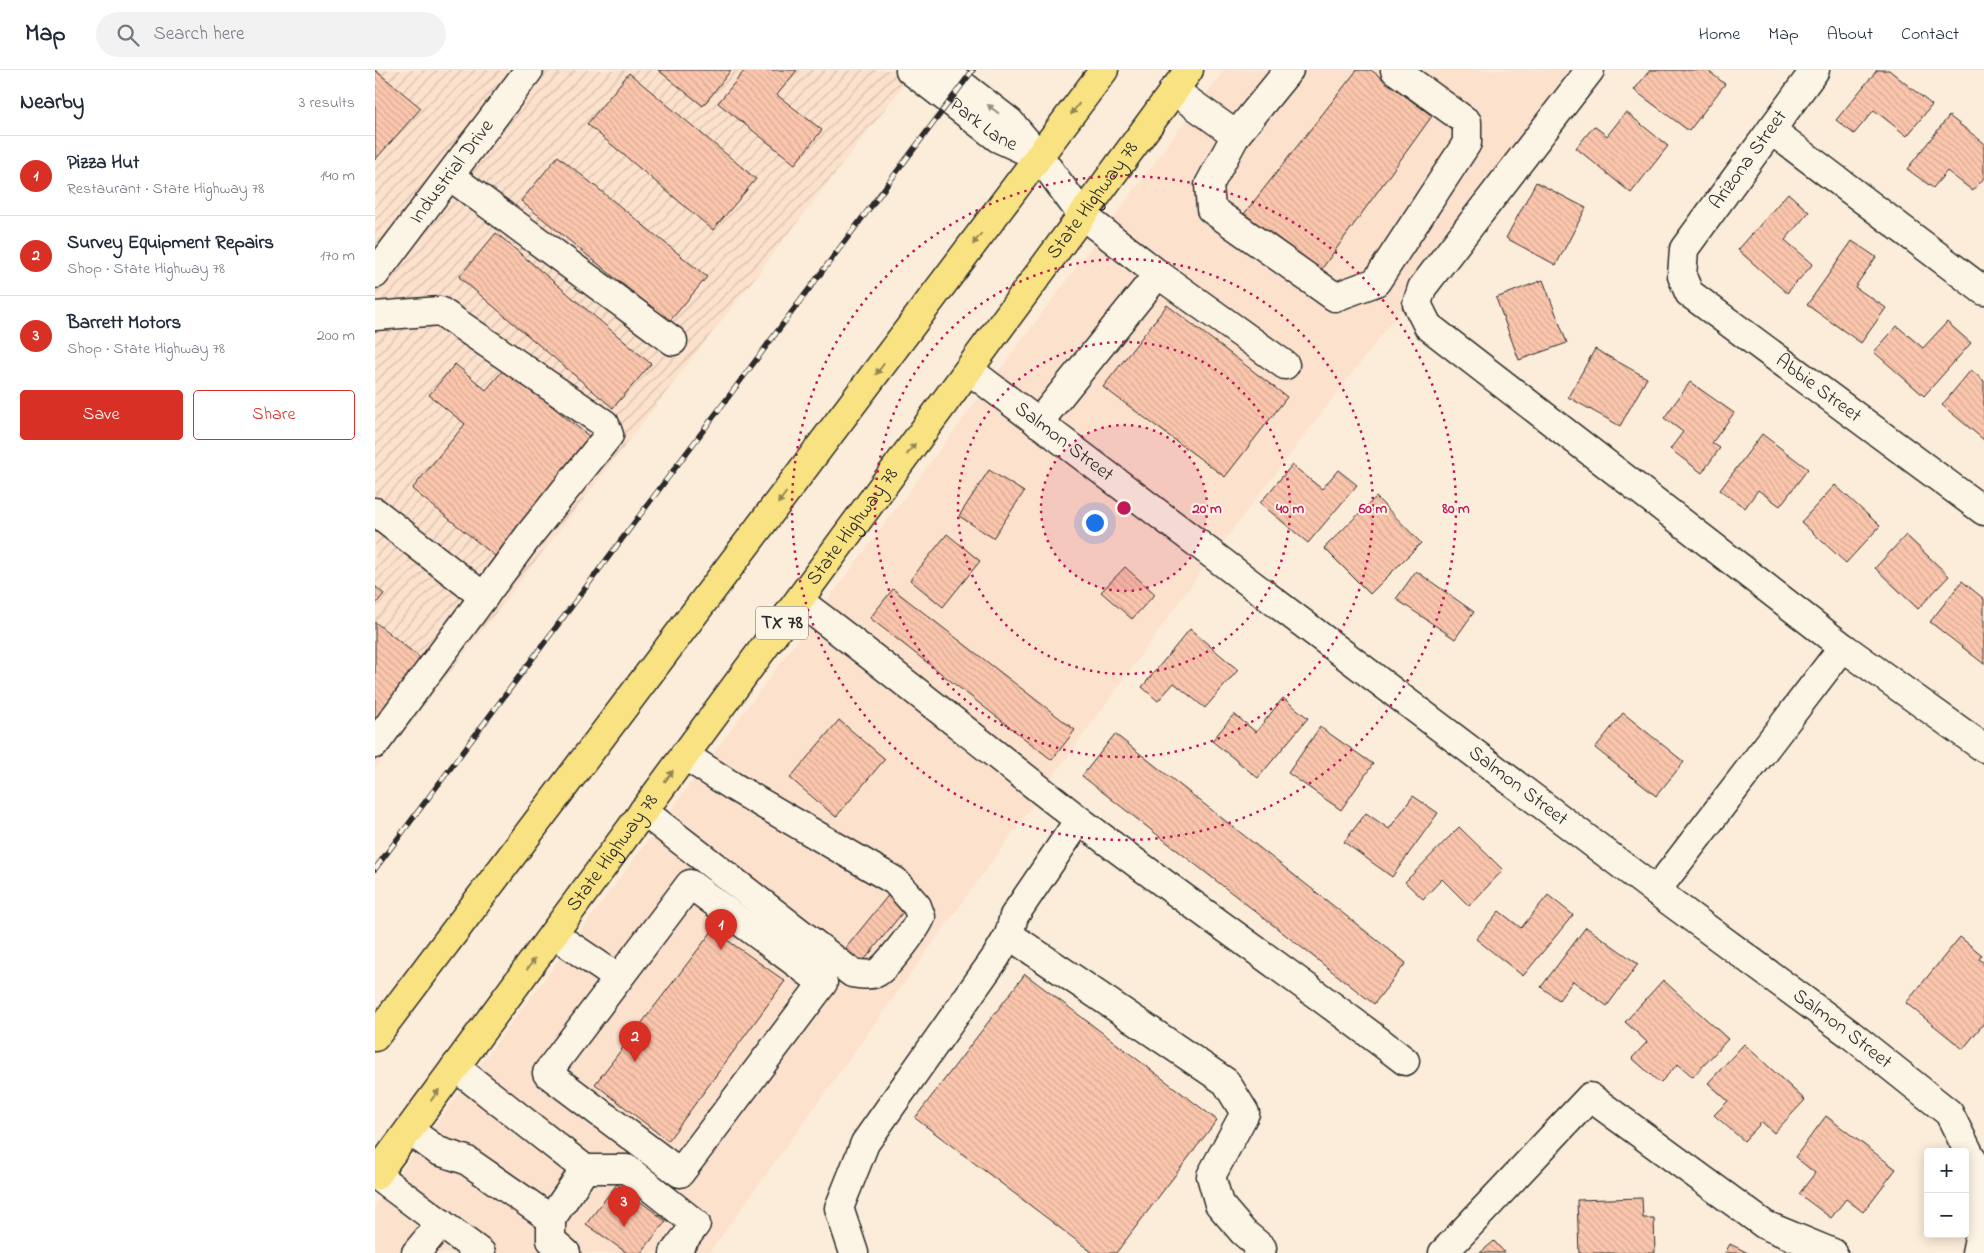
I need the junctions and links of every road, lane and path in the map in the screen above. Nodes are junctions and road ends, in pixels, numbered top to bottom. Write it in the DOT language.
graph roads {
  1 [pos="529,70"];
  2 [pos="910,70"];
  3 [pos="943,70"];
  4 [pos="1104,70"];
  5 [pos="1289,70"];
  6 [pos="1395,70"];
  7 [pos="1590,70"];
  8 [pos="1815,70"];
  9 [pos="1181,80"];
  10 [pos="1771,130"];
  11 [pos="1236,135"];
  12 [pos="1039,156"];
  13 [pos="450,176"];
  14 [pos="1082,215"];
  15 [pos="1684,249"];
  16 [pos="375,274"];
  17 [pos="1158,274"];
  18 [pos="1984,291"];
  19 [pos="375,316"];
  20 [pos="673,341"];
  21 [pos="1285,365"];
  22 [pos="969,370"];
  23 [pos="1038,423"];
  24 [pos="1984,511"];
  25 [pos="375,512"];
  26 [pos="483,597"];
  27 [pos="799,601"];
  28 [pos="1843,646"];
  29 [pos="375,744"];
  30 [pos="1984,748"];
  31 [pos="684,755"];
  32 [pos="643,811"];
  33 [pos="1079,820"];
  34 [pos="707,860"];
  35 [pos="690,884"];
  36 [pos="1656,891"];
  37 [pos="553,934"];
  38 [pos="1009,936"];
  39 [pos="618,978"];
  40 [pos="375,1037"];
  41 [pos="1405,1061"];
  42 [pos="455,1067"];
  43 [pos="409,1130"];
  44 [pos="585,1169"];
  45 [pos="376,1176"];
  46 [pos="551,1219"];
  47 [pos="441,1223"];
  48 [pos="417,1253"];
  49 [pos="481,1253"];
  50 [pos="566,1253"];
  51 [pos="674,1253"];
  52 [pos="854,1253"];
  53 [pos="1258,1253"];
  54 [pos="1443,1253"];
  55 [pos="1833,1253"];
  56 [pos="1976,1253"];
  1 -- 13 [label="street, Industrial Drive"];
  2 -- 12 [label="street, Park Lane"];
  12 -- 3 [label="street, Park Lane, one-way"];
  4 -- 12 [label="main road, one-way"];
  5 -- 11 [label="street"];
  6 -- 11 [label="street"];
  7 -- 28 [label="street"];
  8 -- 10 [label="street, Arizona Street"];
  9 -- 11 [label="street"];
  9 -- 14 [label="main road, State Highway 78 / TX 78"];
  10 -- 15 [label="street, Arizona Street"];
  10 -- 18 [label="street"];
  12 -- 14 [label="street, Park Lane"];
  12 -- 40 [label="main road, one-way"];
  13 -- 16 [label="street, Industrial Drive"];
  13 -- 20 [label="street"];
  14 -- 17 [label="street, Park Lane"];
  14 -- 22 [label="main road, State Highway 78 / TX 78"];
  15 -- 24 [label="street, Abbie Street"];
  17 -- 21 [label="street, Park Lane"];
  17 -- 23 [label="street"];
  19 -- 26 [label="street"];
  22 -- 23 [label="street, Salmon Street"];
  27 -- 22 [label="main road, State Highway 78 / TX 78, one-way"];
  23 -- 36 [label="street, Salmon Street"];
  25 -- 26 [label="street"];
  26 -- 29 [label="street"];
  27 -- 31 [label="main road, State Highway 78 / TX 78"];
  27 -- 33 [label="street"];
  28 -- 30 [label="street"];
  28 -- 36 [label="street"];
  32 -- 31 [label="main road, State Highway 78 / TX 78, one-way"];
  31 -- 34 [label="street"];
  32 -- 34 [label="street"];
  32 -- 37 [label="main road, State Highway 78 / TX 78"];
  33 -- 38 [label="street"];
  33 -- 41 [label="street"];
  34 -- 35 [label="street"];
  35 -- 39 [label="street"];
  35 -- 39 [label="street"];
  36 -- 56 [label="street, Salmon Street"];
  37 -- 39 [label="street"];
  42 -- 37 [label="main road, State Highway 78 / TX 78, one-way"];
  38 -- 52 [label="street"];
  38 -- 53 [label="street"];
  43 -- 42 [label="main road, State Highway 78 / TX 78, one-way"];
  42 -- 44 [label="street"];
  43 -- 45 [label="main road, State Highway 78 / TX 78"];
  43 -- 46 [label="street"];
  44 -- 46 [label="street"];
  44 -- 51 [label="street"];
  45 -- 47 [label="street"];
  46 -- 50 [label="street"];
  47 -- 48 [label="street"];
  47 -- 49 [label="street"];
  54 -- 55 [label="street"];
}
